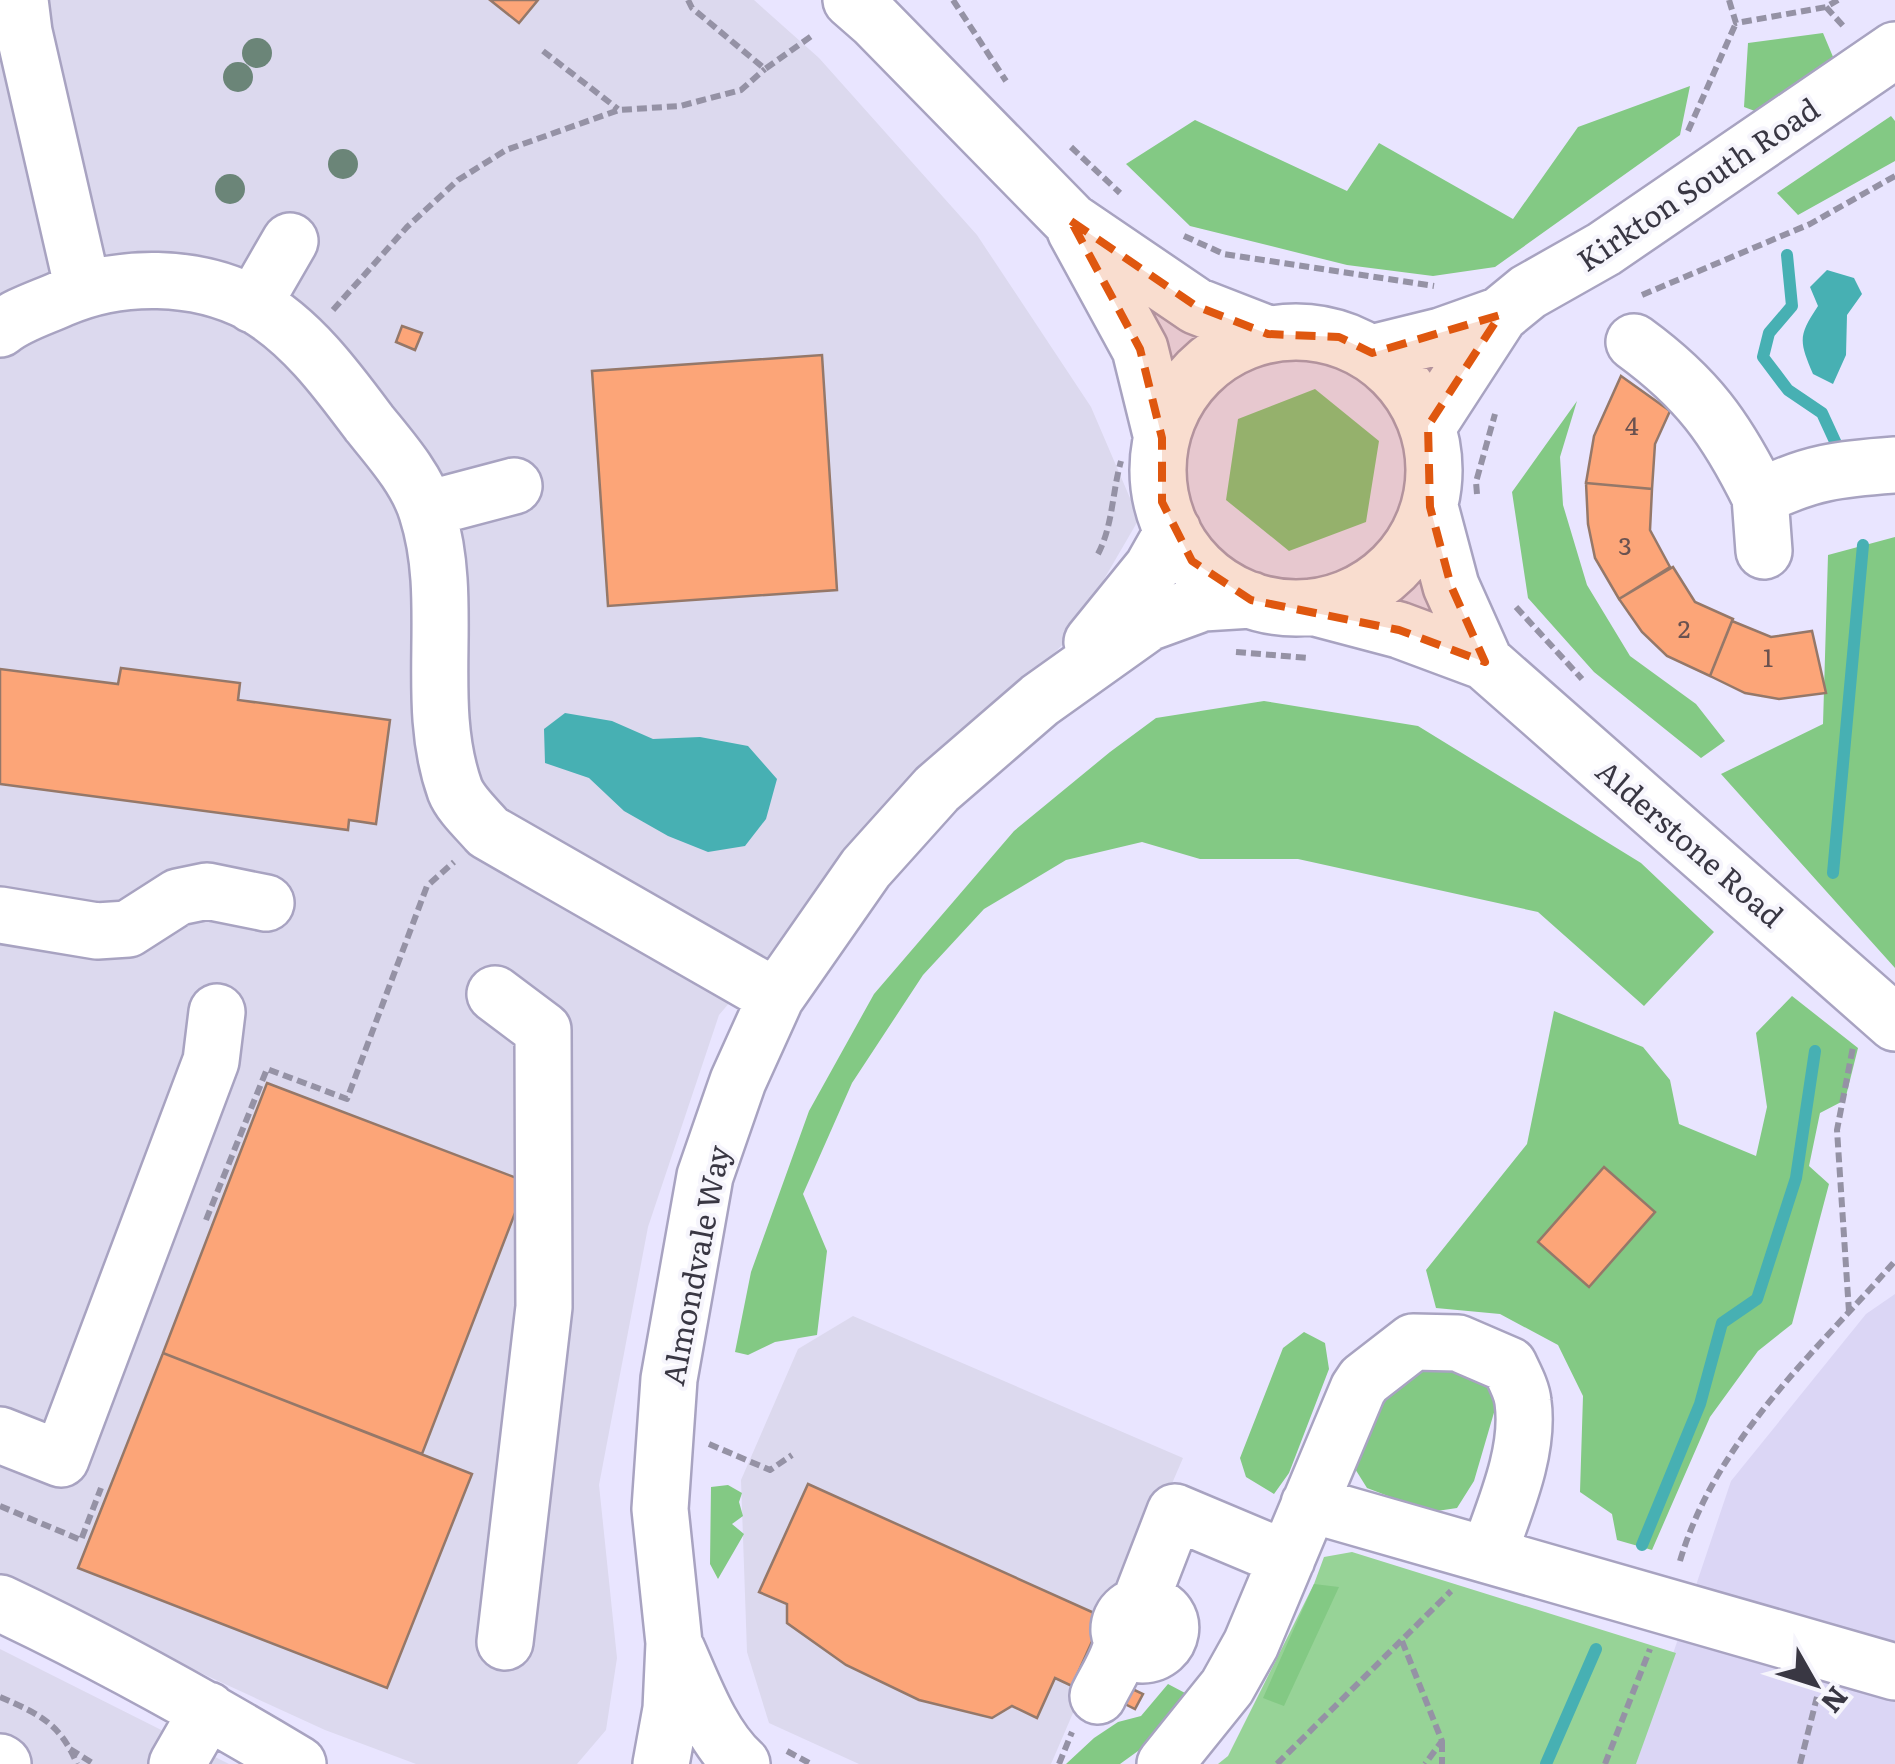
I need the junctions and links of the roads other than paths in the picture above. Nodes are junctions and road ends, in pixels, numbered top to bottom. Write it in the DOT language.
graph roads {
  1 [pos="20,0"];
  2 [pos="832,18"];
  3 [pos="1875,44"];
  4 [pos="1071,222"];
  5 [pos="290,241"];
  6 [pos="83,289"];
  7 [pos="254,305"];
  8 [pos="1634,320"];
  9 [pos="0,329"];
  10 [pos="1445,331"];
  11 [pos="1268,334"];
  12 [pos="1372,353"];
  13 [pos="1428,426"];
  14 [pos="1143,443"];
  15 [pos="1894,459"];
  16 [pos="514,486"];
  17 [pos="1760,498"];
  18 [pos="1453,504"];
  19 [pos="427,510"];
  20 [pos="1173,532"];
  21 [pos="1764,551"];
  22 [pos="1250,600"];
  23 [pos="1312,607"];
  24 [pos="1486,662"];
  25 [pos="1040,700"];
  26 [pos="266,904"];
  27 [pos="0,915"];
  28 [pos="495,994"];
  29 [pos="776,997"];
  30 [pos="217,1012"];
  31 [pos="1875,1030"];
  32 [pos="0,1436"];
  33 [pos="1310,1504"];
  34 [pos="1488,1555"];
  35 [pos="1287,1559"];
  36 [pos="0,1603"];
  37 [pos="505,1642"];
  38 [pos="674,1643"];
  39 [pos="1895,1672"];
  40 [pos="1098,1696"];
  41 [pos="208,1710"];
  42 [pos="177,1764"];
  43 [pos="298,1764"];
  44 [pos="660,1764"];
  45 [pos="742,1764"];
  46 [pos="1165,1764"];
  1 -- 6 [label="street"];
  2 -- 4 [label="street"];
  3 -- 10 [label="street, Kirkton South Road"];
  4 -- 11 [label="street"];
  4 -- 14 [label="street"];
  5 -- 7 [label="street"];
  6 -- 7 [label="street"];
  6 -- 9 [label="street"];
  7 -- 19 [label="street"];
  8 -- 17 [label="street"];
  10 -- 12 [label="street"];
  10 -- 13 [label="street, Kirkton South Road"];
  11 -- 12 [label="street"];
  11 -- 14 [label="street"];
  12 -- 13 [label="street"];
  13 -- 18 [label="street"];
  14 -- 20 [label="street"];
  15 -- 17 [label="street"];
  16 -- 19 [label="street"];
  17 -- 21 [label="street"];
  18 -- 23 [label="street"];
  18 -- 24 [label="street, Alderstone Road"];
  19 -- 29 [label="street"];
  20 -- 22 [label="street"];
  20 -- 25 [label="street, Almondvale Way"];
  22 -- 23 [label="street"];
  22 -- 25 [label="street, Almondvale Way"];
  23 -- 24 [label="street, Alderstone Road"];
  24 -- 31 [label="street, Alderstone Road"];
  25 -- 29 [label="street, Almondvale Way"];
  26 -- 27 [label="street"];
  28 -- 37 [label="street"];
  29 -- 38 [label="street, Almondvale Way"];
  30 -- 32 [label="street"];
  33 -- 34 [label="street"];
  33 -- 34 [label="street"];
  33 -- 35 [label="street"];
  34 -- 39 [label="street"];
  35 -- 40 [label="street"];
  35 -- 46 [label="street"];
  36 -- 41 [label="street"];
  38 -- 44 [label="street, Almondvale Way"];
  38 -- 45 [label="street, Almondvale Way"];
  41 -- 42 [label="street"];
  41 -- 43 [label="street"];
}
